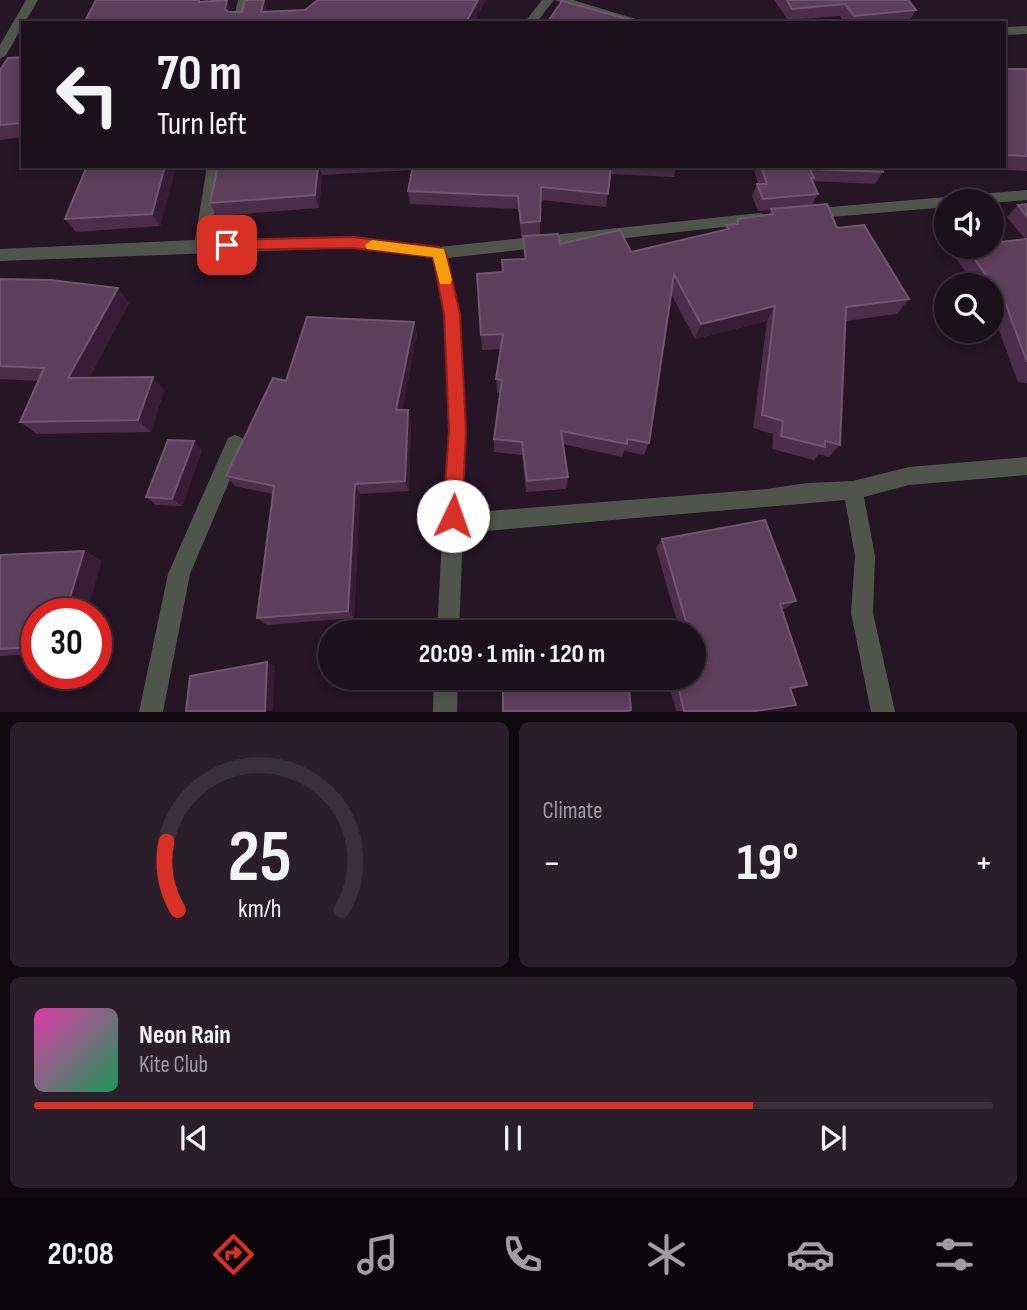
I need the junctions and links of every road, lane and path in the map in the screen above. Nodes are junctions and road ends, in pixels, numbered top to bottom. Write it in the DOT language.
graph roads {
  1 [pos="32,0"];
  2 [pos="244,0"];
  3 [pos="548,0"];
  4 [pos="560,0"];
  5 [pos="239,21"];
  6 [pos="532,21"];
  7 [pos="636,21"];
  8 [pos="1027,30"];
  9 [pos="1006,31"];
  10 [pos="0,55"];
  11 [pos="214,168"];
  12 [pos="1027,195"];
  13 [pos="1004,197"];
  14 [pos="934,203"];
  15 [pos="796,215"];
  16 [pos="769,217"];
  17 [pos="202,246"];
  18 [pos="439,253"];
  19 [pos="0,255"];
  20 [pos="235,444"];
  21 [pos="1027,466"];
  22 [pos="853,489"];
  23 [pos="452,524"];
  24 [pos="448,620"];
  25 [pos="445,690"];
  26 [pos="151,712"];
  27 [pos="444,712"];
  28 [pos="883,712"];
  1 -- 10 [label="street"];
  2 -- 5 [label="street"];
  3 -- 6 [label="street"];
  4 -- 7 [label="street"];
  8 -- 9 [label="street"];
  11 -- 17 [label="street"];
  12 -- 13 [label="street"];
  14 -- 15 [label="street"];
  16 -- 18 [label="street"];
  17 -- 18 [label="street"];
  17 -- 19 [label="street"];
  18 -- 23 [label="street"];
  20 -- 26 [label="street"];
  21 -- 22 [label="street"];
  22 -- 23 [label="street"];
  22 -- 28 [label="street"];
  23 -- 24 [label="street"];
  25 -- 27 [label="street"];
}
